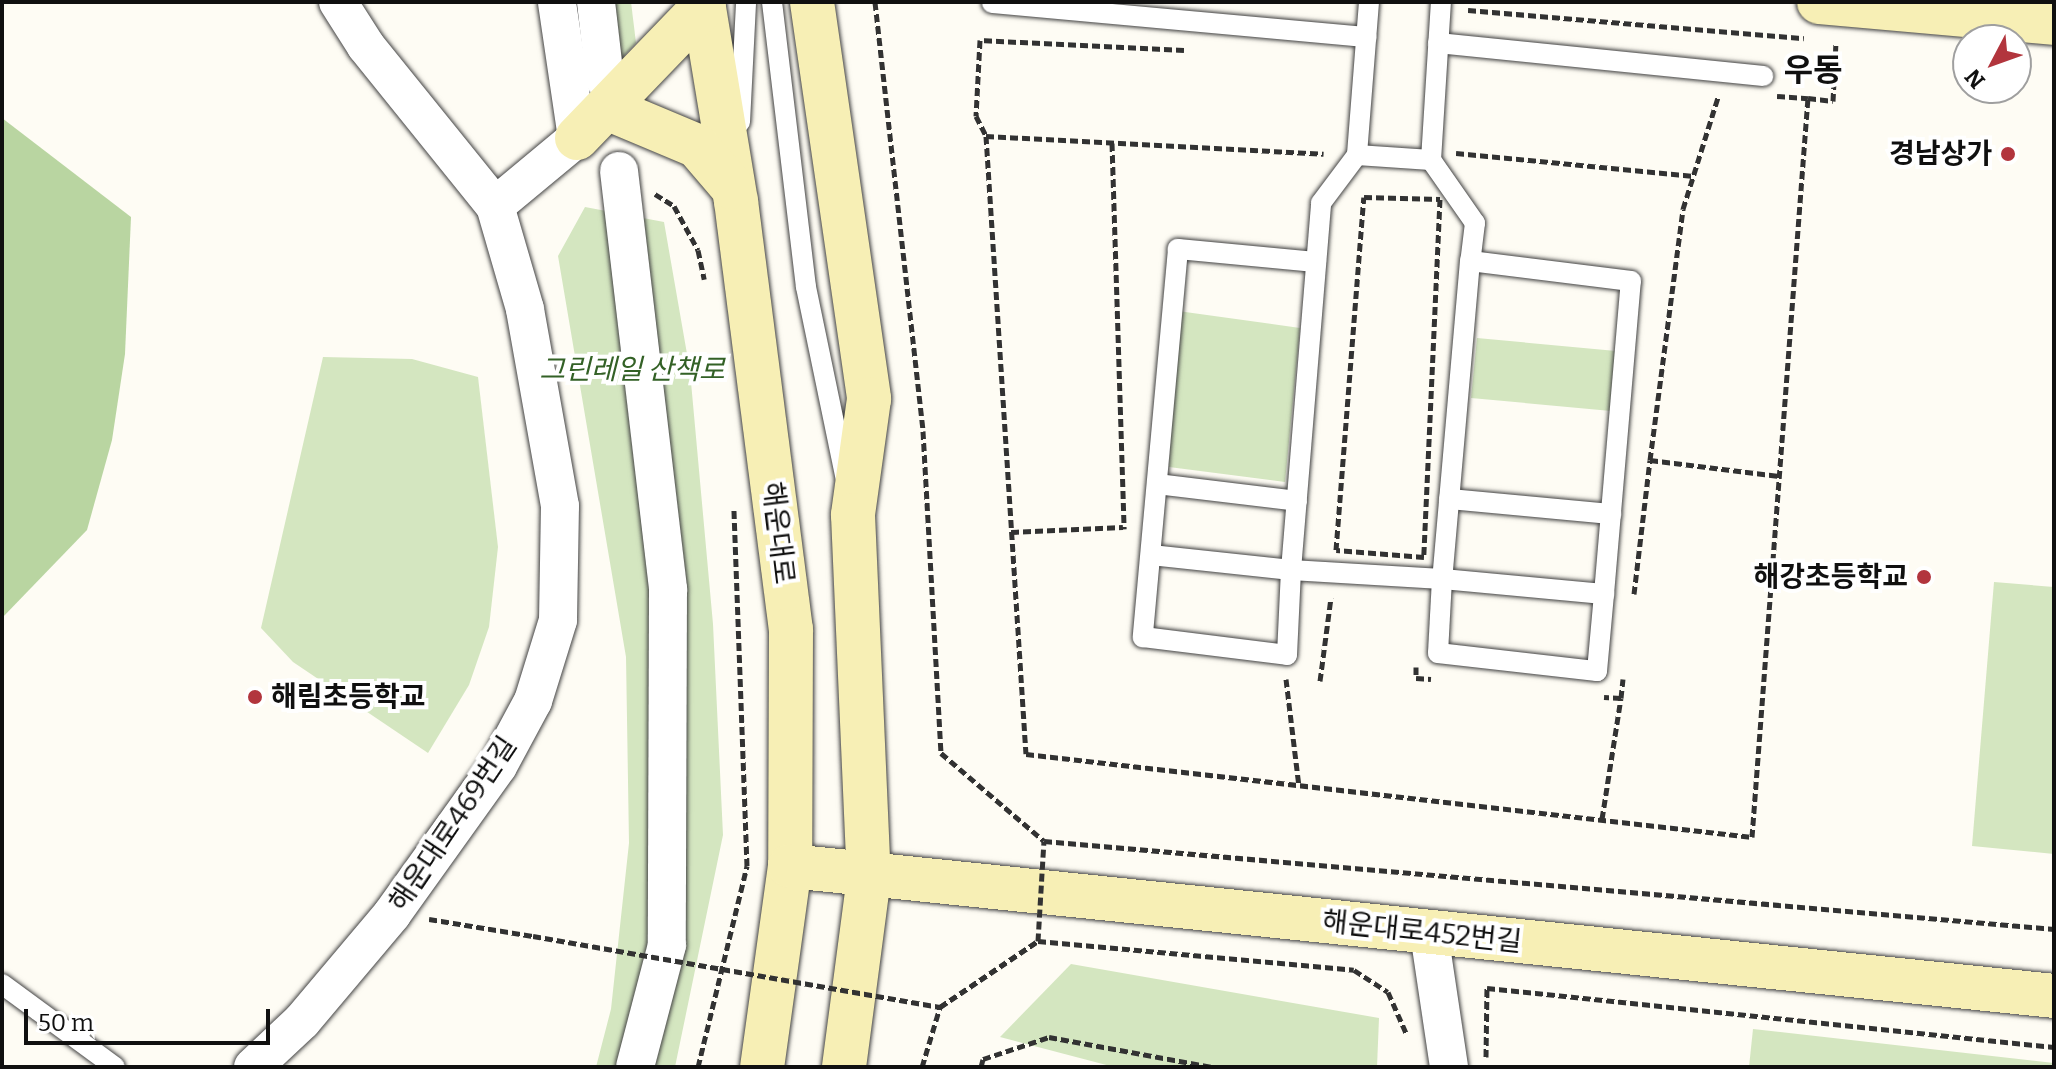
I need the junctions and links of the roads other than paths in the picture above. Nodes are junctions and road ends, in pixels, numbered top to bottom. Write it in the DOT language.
graph roads {
  1 [pos="338,2"];
  2 [pos="557,2"];
  3 [pos="596,2"];
  4 [pos="772,2"];
  5 [pos="812,2"];
  6 [pos="1369,2"];
  7 [pos="1441,2"];
  8 [pos="1819,2"];
  9 [pos="718,3"];
  10 [pos="992,3"];
  11 [pos="2029,15"];
  12 [pos="1366,37"];
  13 [pos="1438,43"];
  14 [pos="1763,86"];
  15 [pos="607,95"];
  16 [pos="577,138"];
  17 [pos="1347,155"];
  18 [pos="1431,160"];
  19 [pos="619,171"];
  20 [pos="734,194"];
  21 [pos="495,206"];
  22 [pos="1470,261"];
  23 [pos="1316,262"];
  24 [pos="1157,484"];
  25 [pos="1449,499"];
  26 [pos="1297,501"];
  27 [pos="1611,514"];
  28 [pos="853,515"];
  29 [pos="1151,555"];
  30 [pos="1291,570"];
  31 [pos="1442,579"];
  32 [pos="1604,594"];
  33 [pos="790,866"];
  34 [pos="869,877"];
  35 [pos="1429,933"];
  36 [pos="2,984"];
  37 [pos="2054,996"];
  38 [pos="115,1067"];
  39 [pos="253,1067"];
  40 [pos="635,1067"];
  41 [pos="762,1067"];
  42 [pos="844,1067"];
  43 [pos="1449,1067"];
  1 -- 21 [label="street"];
  2 -- 16 [label="street"];
  3 -- 15 [label="street"];
  4 -- 28 [label="lane"];
  5 -- 28 [label="main road"];
  6 -- 12 [label="lane"];
  7 -- 13 [label="lane"];
  8 -- 11 [label="main road"];
  9 -- 15 [label="main road"];
  9 -- 20 [label="main road, 해운대로"];
  10 -- 12 [label="lane"];
  12 -- 17 [label="lane"];
  13 -- 14 [label="lane"];
  13 -- 18 [label="lane"];
  15 -- 16 [label="main road"];
  15 -- 20 [label="main road"];
  16 -- 21 [label="street"];
  17 -- 18 [label="lane"];
  17 -- 23 [label="lane"];
  18 -- 22 [label="lane"];
  19 -- 40 [label="street"];
  20 -- 33 [label="main road, 해운대로"];
  21 -- 39 [label="street, 해운대로469번길"];
  22 -- 25 [label="lane"];
  22 -- 27 [label="lane"];
  23 -- 24 [label="lane"];
  23 -- 26 [label="lane"];
  24 -- 26 [label="lane"];
  24 -- 29 [label="lane"];
  25 -- 27 [label="lane"];
  25 -- 31 [label="lane"];
  26 -- 30 [label="lane"];
  27 -- 32 [label="lane"];
  28 -- 34 [label="main road"];
  29 -- 30 [label="lane"];
  29 -- 30 [label="lane"];
  30 -- 31 [label="lane"];
  31 -- 32 [label="lane"];
  31 -- 32 [label="lane"];
  33 -- 34 [label="main road, 해운대로452번길"];
  33 -- 41 [label="main road, 해운대로"];
  34 -- 35 [label="main road, 해운대로452번길"];
  34 -- 42 [label="main road"];
  35 -- 37 [label="main road, 해운대로452번길"];
  35 -- 43 [label="street"];
  36 -- 38 [label="lane"];
}
